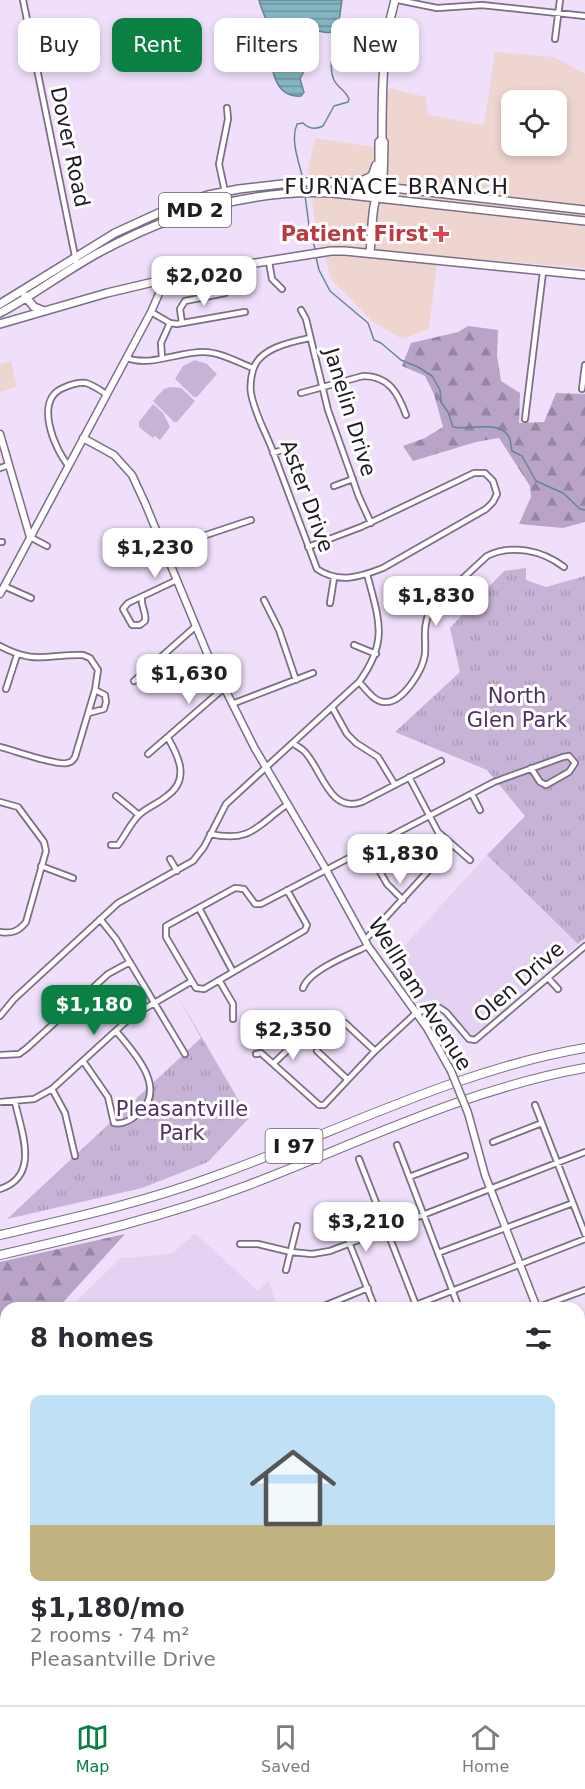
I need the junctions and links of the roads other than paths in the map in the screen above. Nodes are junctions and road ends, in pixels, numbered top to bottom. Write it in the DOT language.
graph roads {
  1 [pos="23,0"];
  2 [pos="397,0"];
  3 [pos="560,0"];
  4 [pos="558,13"];
  5 [pos="585,16"];
  6 [pos="555,39"];
  7 [pos="227,108"];
  8 [pos="381,140"];
  9 [pos="379,151"];
  10 [pos="355,184"];
  11 [pos="379,186"];
  12 [pos="225,192"];
  13 [pos="376,196"];
  14 [pos="585,210"];
  15 [pos="585,221"];
  16 [pos="138,222"];
  17 [pos="115,233"];
  18 [pos="123,240"];
  19 [pos="96,254"];
  20 [pos="370,254"];
  21 [pos="76,256"];
  22 [pos="268,262"];
  23 [pos="77,266"];
  24 [pos="543,272"];
  25 [pos="585,275"];
  26 [pos="162,280"];
  27 [pos="282,290"];
  28 [pos="225,293"];
  29 [pos="24,294"];
  30 [pos="0,304"];
  31 [pos="301,310"];
  32 [pos="44,311"];
  33 [pos="151,312"];
  34 [pos="245,312"];
  35 [pos="0,313"];
  36 [pos="170,323"];
  37 [pos="182,323"];
  38 [pos="0,324"];
  39 [pos="310,338"];
  40 [pos="127,358"];
  41 [pos="162,358"];
  42 [pos="585,365"];
  43 [pos="253,368"];
  44 [pos="321,387"];
  45 [pos="582,389"];
  46 [pos="301,393"];
  47 [pos="106,394"];
  48 [pos="405,415"];
  49 [pos="525,419"];
  50 [pos="0,434"];
  51 [pos="83,438"];
  52 [pos="292,447"];
  53 [pos="273,453"];
  54 [pos="9,465"];
  55 [pos="68,465"];
  56 [pos="0,468"];
  57 [pos="352,479"];
  58 [pos="334,486"];
  59 [pos="250,520"];
  60 [pos="371,523"];
  61 [pos="30,537"];
  62 [pos="47,546"];
  63 [pos="308,547"];
  64 [pos="164,549"];
  65 [pos="564,567"];
  66 [pos="367,574"];
  67 [pos="334,578"];
  68 [pos="177,580"];
  69 [pos="4,586"];
  70 [pos="0,594"];
  71 [pos="142,597"];
  72 [pos="32,598"];
  73 [pos="264,600"];
  74 [pos="330,603"];
  75 [pos="196,626"];
  76 [pos="354,645"];
  77 [pos="0,646"];
  78 [pos="376,654"];
  79 [pos="17,655"];
  80 [pos="313,673"];
  81 [pos="296,680"];
  82 [pos="134,681"];
  83 [pos="359,682"];
  84 [pos="224,688"];
  85 [pos="6,689"];
  86 [pos="95,690"];
  87 [pos="232,704"];
  88 [pos="332,707"];
  89 [pos="88,712"];
  90 [pos="168,738"];
  91 [pos="293,743"];
  92 [pos="0,747"];
  93 [pos="148,754"];
  94 [pos="441,761"];
  95 [pos="266,767"];
  96 [pos="531,768"];
  97 [pos="409,777"];
  98 [pos="395,785"];
  99 [pos="472,794"];
  100 [pos="116,796"];
  101 [pos="0,802"];
  102 [pos="288,804"];
  103 [pos="480,810"];
  104 [pos="139,815"];
  105 [pos="429,816"];
  106 [pos="210,834"];
  107 [pos="452,844"];
  108 [pos="111,845"];
  109 [pos="368,849"];
  110 [pos="170,859"];
  111 [pos="470,860"];
  112 [pos="41,866"];
  113 [pos="327,870"];
  114 [pos="177,871"];
  115 [pos="73,878"];
  116 [pos="287,890"];
  117 [pos="403,900"];
  118 [pos="199,908"];
  119 [pos="100,919"];
  120 [pos="0,932"];
  121 [pos="366,943"];
  122 [pos="585,946"];
  123 [pos="130,962"];
  124 [pos="233,972"];
  125 [pos="548,978"];
  126 [pos="219,980"];
  127 [pos="192,981"];
  128 [pos="303,988"];
  129 [pos="558,989"];
  130 [pos="154,1002"];
  131 [pos="416,1013"];
  132 [pos="0,1016"];
  133 [pos="233,1019"];
  134 [pos="345,1023"];
  135 [pos="116,1031"];
  136 [pos="302,1040"];
  137 [pos="585,1048"];
  138 [pos="317,1051"];
  139 [pos="375,1051"];
  140 [pos="185,1054"];
  141 [pos="256,1054"];
  142 [pos="0,1055"];
  143 [pos="83,1061"];
  144 [pos="274,1063"];
  145 [pos="585,1068"];
  146 [pos="347,1079"];
  147 [pos="52,1089"];
  148 [pos="0,1102"];
  149 [pos="15,1102"];
  150 [pos="535,1106"];
  151 [pos="542,1123"];
  152 [pos="493,1142"];
  153 [pos="397,1145"];
  154 [pos="585,1152"];
  155 [pos="75,1156"];
  156 [pos="465,1156"];
  157 [pos="359,1159"];
  158 [pos="557,1163"];
  159 [pos="409,1177"];
  160 [pos="0,1189"];
  161 [pos="490,1189"];
  162 [pos="573,1203"];
  163 [pos="335,1207"];
  164 [pos="423,1214"];
  165 [pos="297,1226"];
  166 [pos="506,1228"];
  167 [pos="387,1229"];
  168 [pos="585,1234"];
  169 [pos="0,1235"];
  170 [pos="585,1239"];
  171 [pos="350,1242"];
  172 [pos="240,1244"];
  173 [pos="291,1252"];
  174 [pos="438,1253"];
  175 [pos="0,1255"];
  176 [pos="520,1265"];
  177 [pos="286,1270"];
  178 [pos="368,1288"];
  179 [pos="585,1290"];
  180 [pos="453,1291"];
  181 [pos="334,1302"];
  182 [pos="373,1302"];
  183 [pos="415,1302"];
  184 [pos="428,1302"];
  185 [pos="457,1302"];
  186 [pos="535,1302"];
  187 [pos="553,1302"];
  1 -- 21 [label="street, Dover Road"];
  2 -- 4 [label="street"];
  2 -- 8 [label="main road"];
  3 -- 4 [label="street"];
  4 -- 5 [label="street"];
  4 -- 6 [label="street"];
  7 -- 12 [label="street"];
  8 -- 9 [label="main road"];
  8 -- 11 [label="main road"];
  9 -- 10 [label="main road"];
  9 -- 11 [label="main road"];
  10 -- 11 [label="main road, MD 2"];
  10 -- 12 [label="main road, MD 2"];
  11 -- 13 [label="main road"];
  11 -- 14 [label="main road, MD 2"];
  12 -- 16 [label="main road, MD 2"];
  13 -- 15 [label="main road, MD 2"];
  13 -- 18 [label="main road, MD 2"];
  13 -- 20 [label="main road"];
  16 -- 17 [label="main road, MD 2"];
  16 -- 18 [label="main road"];
  17 -- 19 [label="main road"];
  17 -- 21 [label="main road, MD 2"];
  18 -- 19 [label="main road, MD 2"];
  19 -- 23 [label="main road, MD 2"];
  20 -- 22 [label="main road"];
  20 -- 24 [label="main road"];
  21 -- 23 [label="street, Dover Road"];
  21 -- 29 [label="main road, MD 2"];
  22 -- 26 [label="main road"];
  22 -- 27 [label="street"];
  23 -- 29 [label="main road, MD 2"];
  24 -- 25 [label="main road"];
  24 -- 49 [label="street"];
  26 -- 32 [label="main road"];
  26 -- 33 [label="street"];
  28 -- 37 [label="street"];
  29 -- 30 [label="main road, MD 2"];
  29 -- 32 [label="main road"];
  29 -- 35 [label="main road, MD 2"];
  31 -- 39 [label="street, Janelin Drive"];
  32 -- 38 [label="main road"];
  33 -- 36 [label="street"];
  33 -- 40 [label="street"];
  34 -- 37 [label="street"];
  36 -- 37 [label="street"];
  36 -- 41 [label="street"];
  39 -- 43 [label="street"];
  39 -- 44 [label="street, Janelin Drive"];
  40 -- 41 [label="street"];
  40 -- 47 [label="street"];
  41 -- 43 [label="street"];
  42 -- 45 [label="street"];
  43 -- 53 [label="street, Aster Drive"];
  44 -- 46 [label="street"];
  44 -- 48 [label="street"];
  44 -- 57 [label="street, Janelin Drive"];
  47 -- 51 [label="street"];
  47 -- 55 [label="street"];
  50 -- 54 [label="street"];
  51 -- 55 [label="street"];
  51 -- 64 [label="street, Wellham Avenue"];
  52 -- 53 [label="street"];
  53 -- 63 [label="street, Aster Drive"];
  54 -- 56 [label="street"];
  54 -- 61 [label="street"];
  55 -- 61 [label="street"];
  57 -- 58 [label="street"];
  57 -- 60 [label="street, Janelin Drive"];
  59 -- 64 [label="street"];
  60 -- 63 [label="street"];
  60 -- 66 [label="street, Aster Drive"];
  61 -- 62 [label="street"];
  61 -- 69 [label="street"];
  63 -- 67 [label="street, Aster Drive"];
  64 -- 68 [label="street, Wellham Avenue"];
  65 -- 83 [label="street"];
  66 -- 67 [label="street, Aster Drive"];
  66 -- 78 [label="street"];
  67 -- 74 [label="street"];
  68 -- 71 [label="street"];
  68 -- 75 [label="street, Wellham Avenue"];
  69 -- 70 [label="street"];
  69 -- 72 [label="street"];
  71 -- 71 [label="street"];
  73 -- 81 [label="street"];
  75 -- 82 [label="street"];
  75 -- 84 [label="street, Wellham Avenue"];
  76 -- 78 [label="street"];
  77 -- 79 [label="street"];
  78 -- 83 [label="street"];
  79 -- 85 [label="street"];
  79 -- 86 [label="street"];
  80 -- 81 [label="street"];
  81 -- 87 [label="street"];
  83 -- 88 [label="street"];
  84 -- 87 [label="street, Wellham Avenue"];
  84 -- 90 [label="street"];
  86 -- 89 [label="street"];
  86 -- 89 [label="street"];
  87 -- 95 [label="street, Wellham Avenue"];
  88 -- 91 [label="street"];
  88 -- 98 [label="street"];
  89 -- 92 [label="street"];
  90 -- 93 [label="street"];
  90 -- 104 [label="street"];
  91 -- 95 [label="street"];
  91 -- 98 [label="street"];
  94 -- 97 [label="street"];
  95 -- 102 [label="street, Wellham Avenue"];
  95 -- 106 [label="street"];
  96 -- 96 [label="street"];
  96 -- 99 [label="street"];
  97 -- 98 [label="street"];
  97 -- 105 [label="street"];
  99 -- 103 [label="street"];
  99 -- 105 [label="street"];
  100 -- 104 [label="street"];
  101 -- 112 [label="street"];
  102 -- 106 [label="street"];
  102 -- 113 [label="street, Wellham Avenue"];
  104 -- 108 [label="street"];
  105 -- 107 [label="street"];
  105 -- 109 [label="street"];
  106 -- 114 [label="street"];
  107 -- 111 [label="street"];
  107 -- 117 [label="street"];
  109 -- 113 [label="street"];
  109 -- 117 [label="street"];
  110 -- 114 [label="street"];
  112 -- 115 [label="street"];
  112 -- 120 [label="street"];
  113 -- 116 [label="street"];
  113 -- 121 [label="street, Wellham Avenue"];
  114 -- 119 [label="street"];
  116 -- 118 [label="street"];
  116 -- 124 [label="street"];
  117 -- 121 [label="street"];
  118 -- 124 [label="street"];
  118 -- 127 [label="street"];
  119 -- 123 [label="street"];
  119 -- 132 [label="street"];
  121 -- 128 [label="street"];
  121 -- 131 [label="street, Wellham Avenue"];
  122 -- 125 [label="street, Olen Drive"];
  123 -- 130 [label="street"];
  123 -- 142 [label="street"];
  124 -- 126 [label="street"];
  125 -- 129 [label="street"];
  125 -- 131 [label="street, Olen Drive"];
  126 -- 127 [label="street"];
  126 -- 133 [label="street"];
  127 -- 130 [label="street"];
  130 -- 135 [label="street"];
  130 -- 140 [label="street"];
  131 -- 139 [label="street"];
  131 -- 161 [label="street, Wellham Avenue, bridge"];
  134 -- 139 [label="street"];
  135 -- 143 [label="street"];
  135 -- 143 [label="street"];
  136 -- 144 [label="street"];
  137 -- 169 [label="highway, I 97"];
  138 -- 146 [label="street"];
  139 -- 146 [label="street"];
  141 -- 144 [label="street"];
  143 -- 147 [label="street"];
  144 -- 146 [label="street"];
  145 -- 175 [label="highway, I 97"];
  147 -- 149 [label="street"];
  147 -- 155 [label="street"];
  148 -- 149 [label="street"];
  149 -- 160 [label="street"];
  150 -- 151 [label="street"];
  151 -- 152 [label="street"];
  151 -- 158 [label="street"];
  153 -- 159 [label="street"];
  154 -- 158 [label="street"];
  156 -- 159 [label="street"];
  157 -- 167 [label="street"];
  158 -- 161 [label="street"];
  158 -- 162 [label="street"];
  159 -- 164 [label="street"];
  161 -- 164 [label="street"];
  161 -- 166 [label="street, Wellham Avenue"];
  162 -- 166 [label="street"];
  162 -- 168 [label="street"];
  163 -- 171 [label="street"];
  164 -- 167 [label="street"];
  164 -- 174 [label="street"];
  165 -- 173 [label="street"];
  166 -- 174 [label="street"];
  166 -- 176 [label="street, Wellham Avenue"];
  167 -- 171 [label="street"];
  167 -- 183 [label="street"];
  170 -- 176 [label="street"];
  171 -- 173 [label="street"];
  171 -- 178 [label="street"];
  172 -- 173 [label="street"];
  173 -- 177 [label="street"];
  174 -- 180 [label="street"];
  176 -- 180 [label="street"];
  176 -- 186 [label="street, Wellham Avenue"];
  178 -- 181 [label="street"];
  178 -- 182 [label="street"];
  179 -- 187 [label="street"];
  180 -- 184 [label="street"];
  180 -- 185 [label="street"];
}
